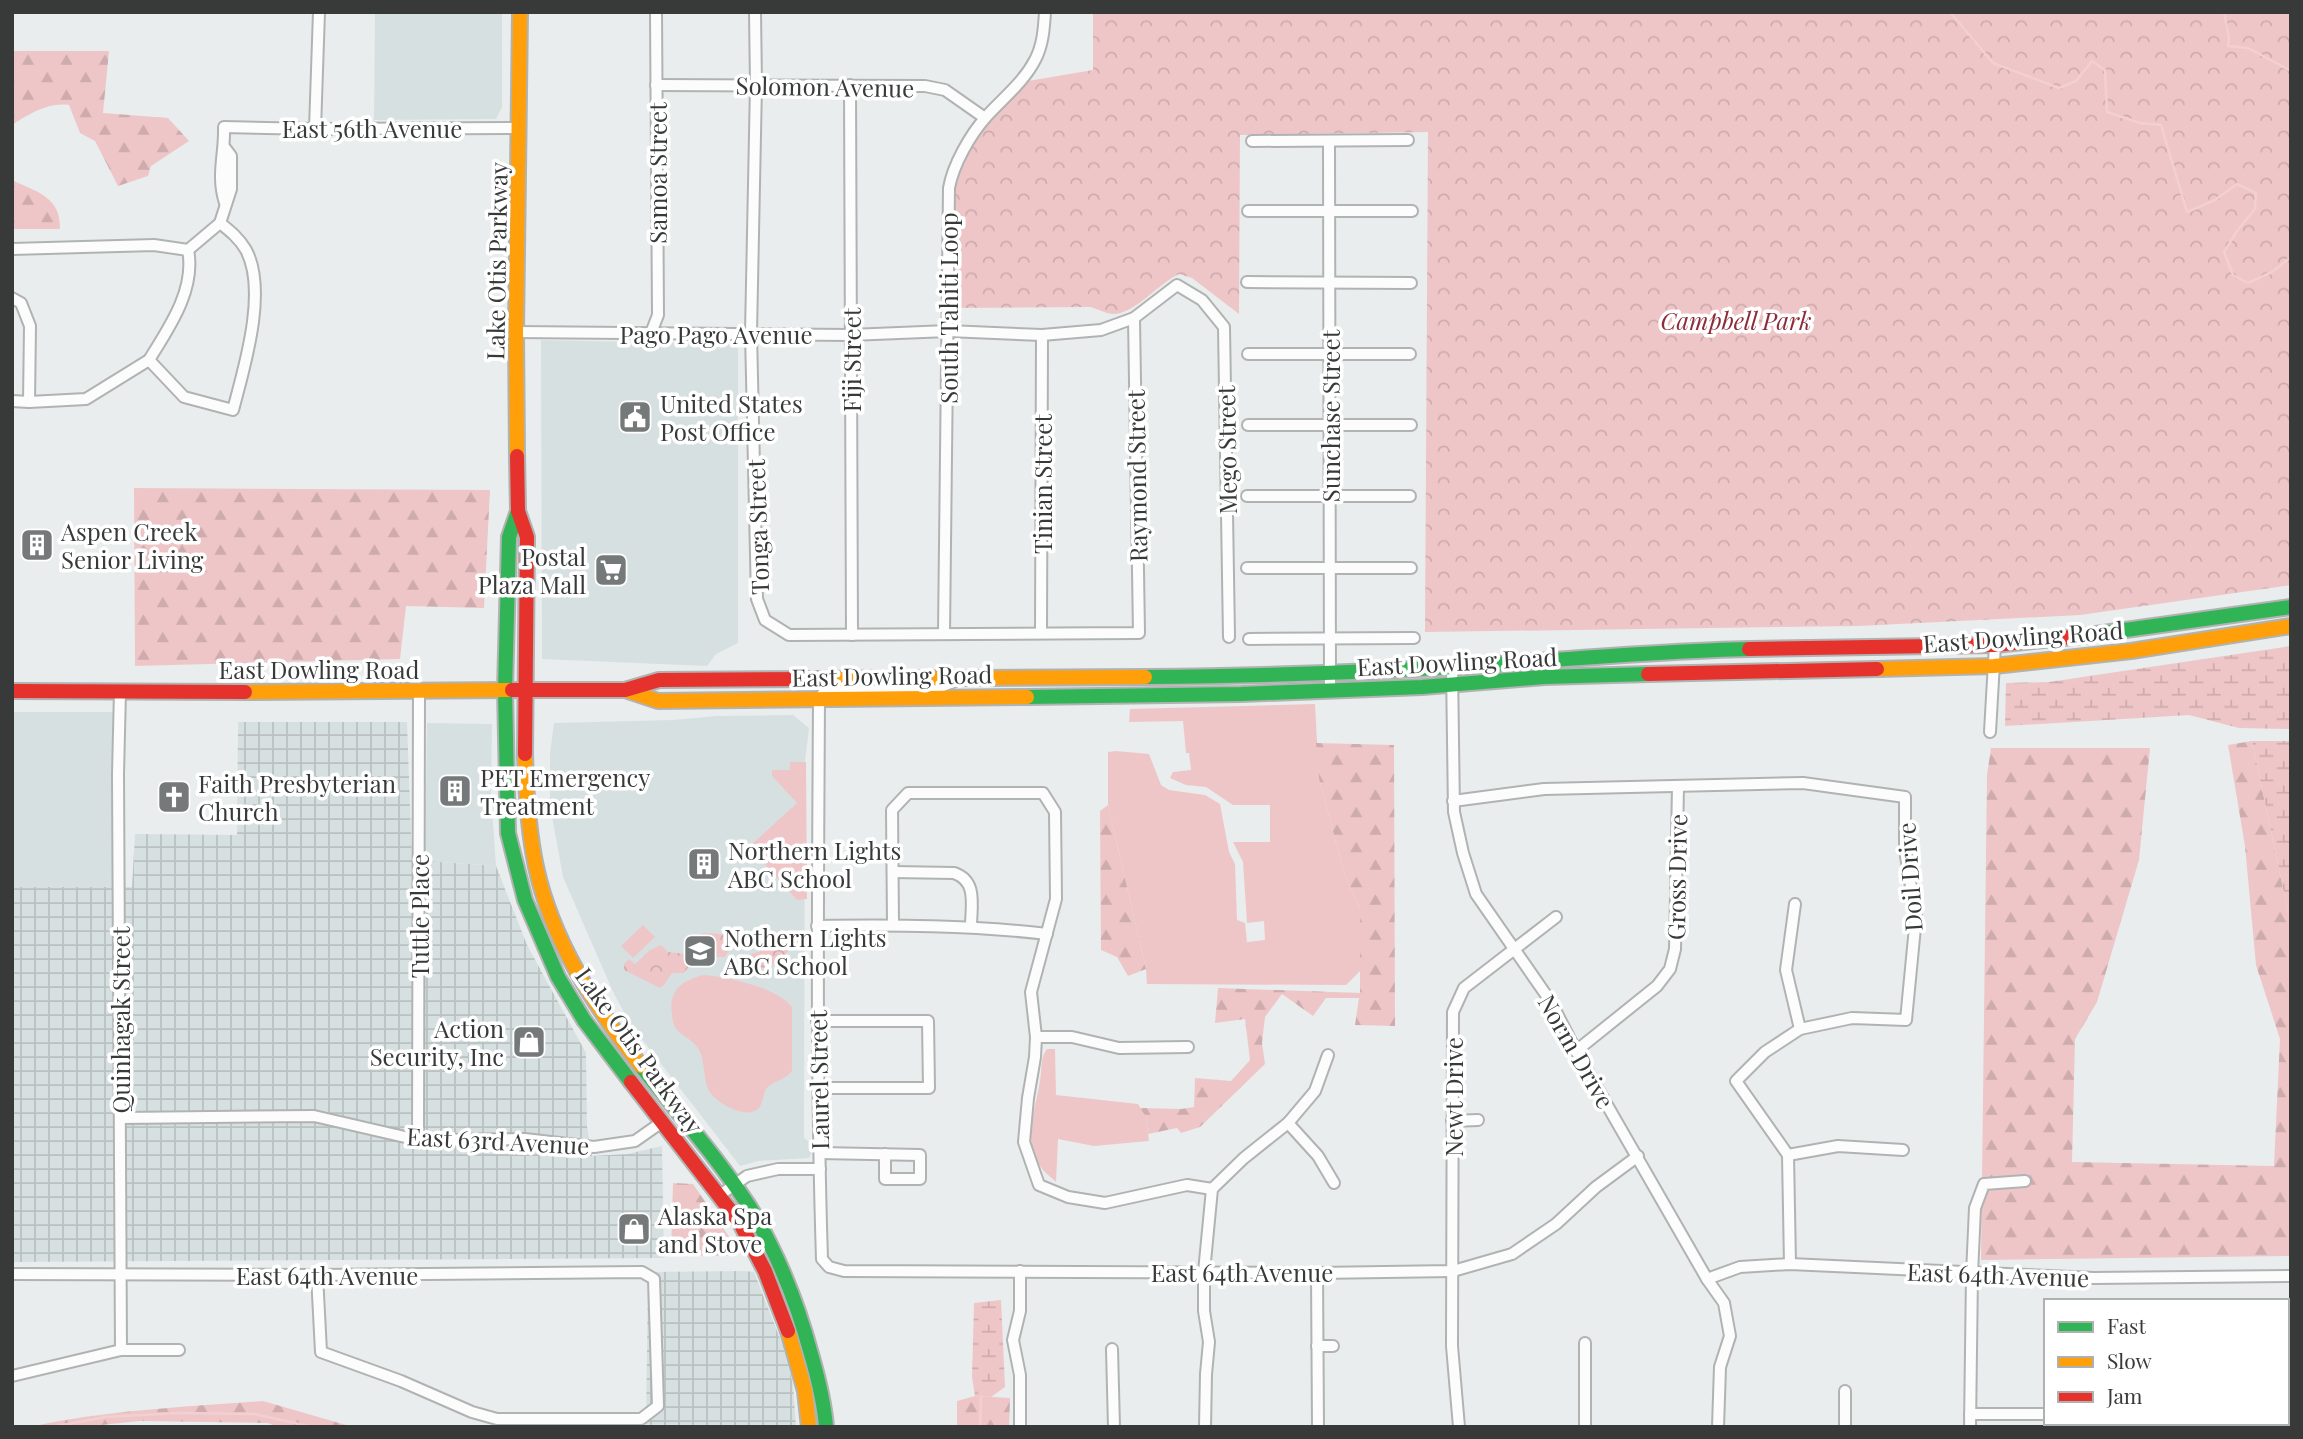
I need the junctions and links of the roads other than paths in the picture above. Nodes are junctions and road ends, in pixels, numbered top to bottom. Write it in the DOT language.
graph roads {
  1 [pos="320,12"];
  2 [pos="520,12"];
  3 [pos="656,12"];
  4 [pos="755,12"];
  5 [pos="1045,12"];
  6 [pos="656,85"];
  7 [pos="756,85"];
  8 [pos="850,85"];
  9 [pos="985,118"];
  10 [pos="520,128"];
  11 [pos="315,129"];
  12 [pos="1252,141"];
  13 [pos="1329,141"];
  14 [pos="1408,141"];
  15 [pos="1248,211"];
  16 [pos="1330,211"];
  17 [pos="1412,211"];
  18 [pos="219,223"];
  19 [pos="12,249"];
  20 [pos="188,250"];
  21 [pos="1247,282"];
  22 [pos="1330,283"];
  23 [pos="1411,283"];
  24 [pos="1177,285"];
  25 [pos="12,298"];
  26 [pos="1134,318"];
  27 [pos="948,331"];
  28 [pos="516,332"];
  29 [pos="651,333"];
  30 [pos="751,334"];
  31 [pos="850,335"];
  32 [pos="1042,335"];
  33 [pos="1248,354"];
  34 [pos="1329,354"];
  35 [pos="1410,354"];
  36 [pos="149,360"];
  37 [pos="12,401"];
  38 [pos="29,401"];
  39 [pos="1248,425"];
  40 [pos="1410,425"];
  41 [pos="1330,426"];
  42 [pos="1247,496"];
  43 [pos="1410,496"];
  44 [pos="1329,497"];
  45 [pos="517,511"];
  46 [pos="1247,568"];
  47 [pos="1411,568"];
  48 [pos="1330,569"];
  49 [pos="2291,607"];
  50 [pos="2291,626"];
  51 [pos="1041,633"];
  52 [pos="1139,633"];
  53 [pos="944,634"];
  54 [pos="852,635"];
  55 [pos="1229,637"];
  56 [pos="1329,638"];
  57 [pos="1414,638"];
  58 [pos="1249,639"];
  59 [pos="1995,645"];
  60 [pos="1994,666"];
  61 [pos="1451,667"];
  62 [pos="1330,673"];
  63 [pos="961,679"];
  64 [pos="1452,685"];
  65 [pos="525,689"];
  66 [pos="505,690"];
  67 [pos="625,690"];
  68 [pos="12,691"];
  69 [pos="120,691"];
  70 [pos="1330,691"];
  71 [pos="419,692"];
  72 [pos="819,699"];
  73 [pos="1990,732"];
  74 [pos="1678,786"];
  75 [pos="1453,801"];
  76 [pos="893,872"];
  77 [pos="1795,904"];
  78 [pos="1556,917"];
  79 [pos="893,925"];
  80 [pos="817,926"];
  81 [pos="971,928"];
  82 [pos="1046,934"];
  83 [pos="1513,948"];
  84 [pos="817,1021"];
  85 [pos="1800,1029"];
  86 [pos="1036,1037"];
  87 [pos="1188,1047"];
  88 [pos="1576,1051"];
  89 [pos="1328,1055"];
  90 [pos="819,1088"];
  91 [pos="121,1118"];
  92 [pos="1478,1120"];
  93 [pos="1452,1121"];
  94 [pos="662,1122"];
  95 [pos="1288,1123"];
  96 [pos="418,1140"];
  97 [pos="701,1144"];
  98 [pos="1903,1150"];
  99 [pos="820,1153"];
  100 [pos="885,1154"];
  101 [pos="1788,1155"];
  102 [pos="1638,1156"];
  103 [pos="820,1169"];
  104 [pos="2025,1181"];
  105 [pos="1334,1183"];
  106 [pos="1039,1185"];
  107 [pos="734,1186"];
  108 [pos="1212,1189"];
  109 [pos="720,1195"];
  110 [pos="1030,1195"];
  111 [pos="822,1251"];
  112 [pos="1790,1264"];
  113 [pos="1020,1270"];
  114 [pos="1453,1271"];
  115 [pos="1204,1272"];
  116 [pos="1317,1273"];
  117 [pos="12,1274"];
  118 [pos="1972,1274"];
  119 [pos="122,1275"];
  120 [pos="317,1275"];
  121 [pos="2291,1276"];
  122 [pos="1707,1279"];
  123 [pos="1585,1343"];
  124 [pos="1317,1346"];
  125 [pos="1333,1346"];
  126 [pos="1112,1349"];
  127 [pos="121,1350"];
  128 [pos="178,1350"];
  129 [pos="12,1376"];
  130 [pos="1845,1391"];
  131 [pos="1970,1414"];
  132 [pos="2044,1414"];
  133 [pos="808,1420"];
  134 [pos="819,1427"];
  135 [pos="826,1427"];
  136 [pos="1020,1427"];
  137 [pos="1114,1427"];
  138 [pos="1205,1427"];
  139 [pos="1318,1427"];
  140 [pos="1459,1427"];
  141 [pos="1585,1427"];
  142 [pos="1718,1427"];
  143 [pos="1844,1427"];
  144 [pos="1970,1427"];
  1 -- 11 [label="street"];
  2 -- 10 [label="main road, Lake Otis Parkway"];
  3 -- 6 [label="street, Samoa Street"];
  4 -- 7 [label="street, Tonga Street"];
  5 -- 9 [label="street, South Tahiti Loop"];
  6 -- 7 [label="street, Solomon Avenue"];
  6 -- 29 [label="street, Samoa Street"];
  7 -- 8 [label="street, Solomon Avenue"];
  7 -- 30 [label="street, Tonga Street"];
  8 -- 9 [label="street, Solomon Avenue"];
  8 -- 31 [label="street, Fiji Street"];
  9 -- 27 [label="street, South Tahiti Loop"];
  10 -- 11 [label="street, East 56th Avenue"];
  10 -- 28 [label="main road, Lake Otis Parkway"];
  11 -- 18 [label="street, East 56th Avenue"];
  12 -- 13 [label="street"];
  13 -- 14 [label="street"];
  13 -- 16 [label="street, Sunchase Street"];
  15 -- 16 [label="street"];
  16 -- 17 [label="street"];
  16 -- 22 [label="street, Sunchase Street"];
  18 -- 20 [label="street"];
  18 -- 36 [label="street"];
  19 -- 20 [label="street"];
  20 -- 36 [label="street"];
  21 -- 22 [label="street"];
  22 -- 23 [label="street"];
  22 -- 34 [label="street, Sunchase Street"];
  24 -- 26 [label="street, Pago Pago Avenue"];
  24 -- 55 [label="street, Mego Street"];
  25 -- 38 [label="street"];
  26 -- 32 [label="street, Pago Pago Avenue"];
  26 -- 52 [label="street, Raymond Street"];
  27 -- 31 [label="street, Pago Pago Avenue"];
  27 -- 32 [label="street, Pago Pago Avenue"];
  27 -- 53 [label="street, South Tahiti Loop"];
  28 -- 29 [label="street, Pago Pago Avenue"];
  28 -- 45 [label="main road, Lake Otis Parkway"];
  29 -- 30 [label="street, Pago Pago Avenue"];
  30 -- 31 [label="street, Pago Pago Avenue"];
  30 -- 54 [label="street, Tonga Street"];
  31 -- 54 [label="street, Fiji Street"];
  32 -- 51 [label="street, Tinian Street"];
  33 -- 34 [label="street"];
  34 -- 35 [label="street"];
  34 -- 41 [label="street, Sunchase Street"];
  36 -- 38 [label="street"];
  37 -- 38 [label="street"];
  39 -- 41 [label="street"];
  40 -- 41 [label="street"];
  41 -- 44 [label="street, Sunchase Street"];
  42 -- 44 [label="street"];
  43 -- 44 [label="street"];
  44 -- 48 [label="street, Sunchase Street"];
  45 -- 65 [label="main road, Lake Otis Parkway"];
  45 -- 66 [label="main road, Lake Otis Parkway"];
  46 -- 48 [label="street"];
  47 -- 48 [label="street"];
  48 -- 56 [label="street, Sunchase Street"];
  49 -- 59 [label="main road, East Dowling Road"];
  50 -- 60 [label="main road, East Dowling Road"];
  51 -- 52 [label="street, Tonga Street"];
  51 -- 53 [label="street, Tonga Street"];
  53 -- 54 [label="street, Tonga Street"];
  56 -- 57 [label="street"];
  56 -- 58 [label="street"];
  56 -- 62 [label="street, Sunchase Street"];
  59 -- 60 [label="street"];
  59 -- 61 [label="main road, East Dowling Road"];
  60 -- 64 [label="main road, East Dowling Road"];
  60 -- 73 [label="street"];
  61 -- 62 [label="main road, East Dowling Road"];
  61 -- 64 [label="street, Norm Drive"];
  62 -- 63 [label="main road, East Dowling Road"];
  62 -- 70 [label="street, Sunchase Street"];
  63 -- 67 [label="main road, East Dowling Road"];
  63 -- 72 [label="street"];
  64 -- 70 [label="main road, East Dowling Road"];
  64 -- 75 [label="street, Norm Drive"];
  65 -- 66 [label="main road, East Dowling Road"];
  65 -- 67 [label="main road, East Dowling Road"];
  65 -- 97 [label="main road, Lake Otis Parkway"];
  66 -- 71 [label="main road, East Dowling Road"];
  66 -- 94 [label="main road, Lake Otis Parkway"];
  67 -- 72 [label="main road, East Dowling Road"];
  68 -- 69 [label="main road, East Dowling Road"];
  69 -- 71 [label="main road, East Dowling Road"];
  69 -- 91 [label="street, Quinhagak Street"];
  70 -- 72 [label="main road, East Dowling Road"];
  71 -- 96 [label="street, Tuttle Place"];
  72 -- 80 [label="street, Laurel Street"];
  74 -- 75 [label="street, Doil Drive"];
  74 -- 85 [label="street, Doil Drive"];
  74 -- 88 [label="street, Gross Drive"];
  75 -- 83 [label="street, Norm Drive"];
  76 -- 79 [label="street"];
  76 -- 81 [label="street"];
  76 -- 82 [label="street"];
  77 -- 85 [label="street"];
  78 -- 83 [label="street, Newt Drive"];
  79 -- 80 [label="street"];
  79 -- 81 [label="street"];
  80 -- 84 [label="street, Laurel Street"];
  81 -- 82 [label="street"];
  82 -- 86 [label="street"];
  83 -- 88 [label="street, Norm Drive"];
  83 -- 93 [label="street, Newt Drive"];
  84 -- 90 [label="street, Laurel Street"];
  84 -- 90 [label="street"];
  85 -- 101 [label="street, Doil Drive"];
  86 -- 87 [label="street"];
  86 -- 106 [label="street"];
  88 -- 102 [label="street, Norm Drive"];
  89 -- 95 [label="street"];
  90 -- 99 [label="street, Laurel Street"];
  91 -- 96 [label="street, East 63rd Avenue"];
  91 -- 119 [label="street, Quinhagak Street"];
  92 -- 93 [label="street"];
  93 -- 114 [label="street, Newt Drive"];
  94 -- 96 [label="street, East 63rd Avenue"];
  94 -- 97 [label="main road"];
  94 -- 109 [label="main road, Lake Otis Parkway"];
  95 -- 105 [label="street"];
  95 -- 108 [label="street"];
  97 -- 107 [label="main road, Lake Otis Parkway"];
  98 -- 101 [label="street"];
  99 -- 100 [label="street"];
  99 -- 103 [label="street, Laurel Street"];
  101 -- 112 [label="street"];
  102 -- 114 [label="street, East 64th Avenue"];
  102 -- 122 [label="street, Norm Drive"];
  103 -- 107 [label="street"];
  103 -- 111 [label="street, Laurel Street"];
  104 -- 118 [label="street"];
  106 -- 108 [label="street"];
  106 -- 110 [label="street"];
  107 -- 109 [label="street"];
  107 -- 135 [label="main road, Lake Otis Parkway"];
  108 -- 115 [label="street"];
  109 -- 133 [label="main road, Lake Otis Parkway"];
  111 -- 113 [label="street, East 64th Avenue"];
  112 -- 118 [label="street, East 64th Avenue"];
  112 -- 122 [label="street, East 64th Avenue"];
  113 -- 115 [label="street, East 64th Avenue"];
  113 -- 136 [label="street"];
  114 -- 116 [label="street, East 64th Avenue"];
  114 -- 140 [label="street, Newt Drive"];
  115 -- 116 [label="street, East 64th Avenue"];
  115 -- 138 [label="street"];
  116 -- 124 [label="street"];
  117 -- 119 [label="street, East 64th Avenue"];
  118 -- 121 [label="street, East 64th Avenue"];
  118 -- 131 [label="street"];
  119 -- 120 [label="street, East 64th Avenue"];
  119 -- 127 [label="street, Quinhagak Street"];
  120 -- 120 [label="street, East 64th Avenue"];
  122 -- 142 [label="street, Norm Drive"];
  123 -- 141 [label="street"];
  124 -- 125 [label="street"];
  124 -- 139 [label="street"];
  126 -- 137 [label="street"];
  127 -- 128 [label="street"];
  127 -- 129 [label="street"];
  130 -- 143 [label="street"];
  131 -- 132 [label="street"];
  131 -- 144 [label="street"];
  133 -- 134 [label="main road"];
}
